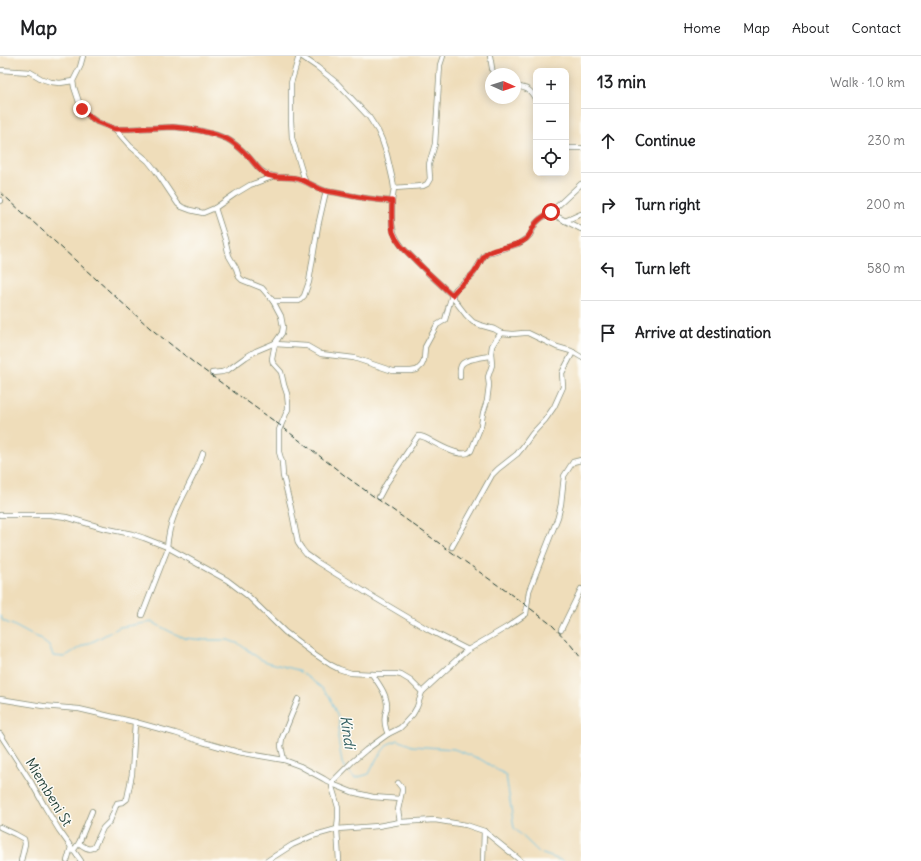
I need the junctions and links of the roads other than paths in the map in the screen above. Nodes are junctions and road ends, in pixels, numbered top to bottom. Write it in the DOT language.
graph roads {
  1 [pos="83,56"];
  2 [pos="300,56"];
  3 [pos="443,56"];
  4 [pos="490,56"];
  5 [pos="491,68"];
  6 [pos="0,70"];
  7 [pos="73,81"];
  8 [pos="521,87"];
  9 [pos="533,96"];
  10 [pos="115,129"];
  11 [pos="569,148"];
  12 [pos="581,148"];
  13 [pos="272,177"];
  14 [pos="305,181"];
  15 [pos="581,184"];
  16 [pos="394,188"];
  17 [pos="326,191"];
  18 [pos="392,201"];
  19 [pos="215,208"];
  20 [pos="551,212"];
  21 [pos="581,214"];
  22 [pos="565,221"];
  23 [pos="581,229"];
  24 [pos="452,295"];
  25 [pos="273,301"];
  26 [pos="501,333"];
  27 [pos="275,344"];
  28 [pos="573,352"];
  29 [pos="491,356"];
  30 [pos="581,357"];
  31 [pos="212,373"];
  32 [pos="460,377"];
  33 [pos="203,453"];
  34 [pos="581,460"];
  35 [pos="379,497"];
  36 [pos="0,515"];
  37 [pos="167,547"];
  38 [pos="452,547"];
  39 [pos="581,589"];
  40 [pos="142,615"];
  41 [pos="561,630"];
  42 [pos="468,650"];
  43 [pos="372,674"];
  44 [pos="422,692"];
  45 [pos="0,699"];
  46 [pos="298,699"];
  47 [pos="135,722"];
  48 [pos="0,734"];
  49 [pos="388,734"];
  50 [pos="284,760"];
  51 [pos="398,783"];
  52 [pos="332,784"];
  53 [pos="400,799"];
  54 [pos="92,811"];
  55 [pos="400,822"];
  56 [pos="0,827"];
  57 [pos="337,829"];
  58 [pos="484,831"];
  59 [pos="79,843"];
  60 [pos="72,849"];
  61 [pos="21,861"];
  62 [pos="67,861"];
  63 [pos="81,861"];
  64 [pos="267,861"];
  65 [pos="339,861"];
  66 [pos="483,861"];
  67 [pos="521,861"];
  1 -- 7 [label="street"];
  2 -- 14 [label="street"];
  2 -- 16 [label="street"];
  3 -- 16 [label="street"];
  4 -- 5 [label="street"];
  6 -- 7 [label="street"];
  7 -- 10 [label="street"];
  8 -- 9 [label="street"];
  10 -- 13 [label="street"];
  10 -- 19 [label="street"];
  11 -- 12 [label="street"];
  13 -- 14 [label="street"];
  13 -- 19 [label="street"];
  14 -- 17 [label="street"];
  15 -- 20 [label="street"];
  16 -- 18 [label="street"];
  17 -- 18 [label="street"];
  17 -- 25 [label="street"];
  18 -- 24 [label="street"];
  19 -- 25 [label="street"];
  20 -- 22 [label="street"];
  20 -- 24 [label="street"];
  21 -- 22 [label="street"];
  22 -- 23 [label="street"];
  24 -- 26 [label="street"];
  24 -- 27 [label="street"];
  25 -- 27 [label="street"];
  26 -- 28 [label="street"];
  26 -- 29 [label="street"];
  27 -- 31 [label="street"];
  27 -- 42 [label="street"];
  28 -- 30 [label="street"];
  28 -- 38 [label="street"];
  29 -- 32 [label="street"];
  29 -- 35 [label="street"];
  33 -- 37 [label="street"];
  34 -- 42 [label="street"];
  36 -- 37 [label="street"];
  37 -- 40 [label="street"];
  37 -- 43 [label="street"];
  39 -- 41 [label="street"];
  42 -- 44 [label="street"];
  43 -- 44 [label="street"];
  43 -- 49 [label="street"];
  44 -- 49 [label="street"];
  45 -- 47 [label="street"];
  46 -- 50 [label="street"];
  47 -- 50 [label="street"];
  47 -- 59 [label="street"];
  48 -- 60 [label="street, Miembeni St"];
  49 -- 52 [label="street"];
  50 -- 52 [label="street"];
  51 -- 53 [label="street"];
  52 -- 53 [label="street"];
  52 -- 57 [label="street"];
  53 -- 55 [label="street"];
  54 -- 59 [label="street"];
  55 -- 57 [label="street"];
  55 -- 58 [label="street"];
  56 -- 61 [label="street"];
  57 -- 64 [label="street"];
  57 -- 65 [label="street"];
  58 -- 66 [label="street"];
  58 -- 67 [label="street"];
  59 -- 60 [label="street"];
  60 -- 62 [label="street"];
  60 -- 63 [label="street, Miembeni St"];
}
